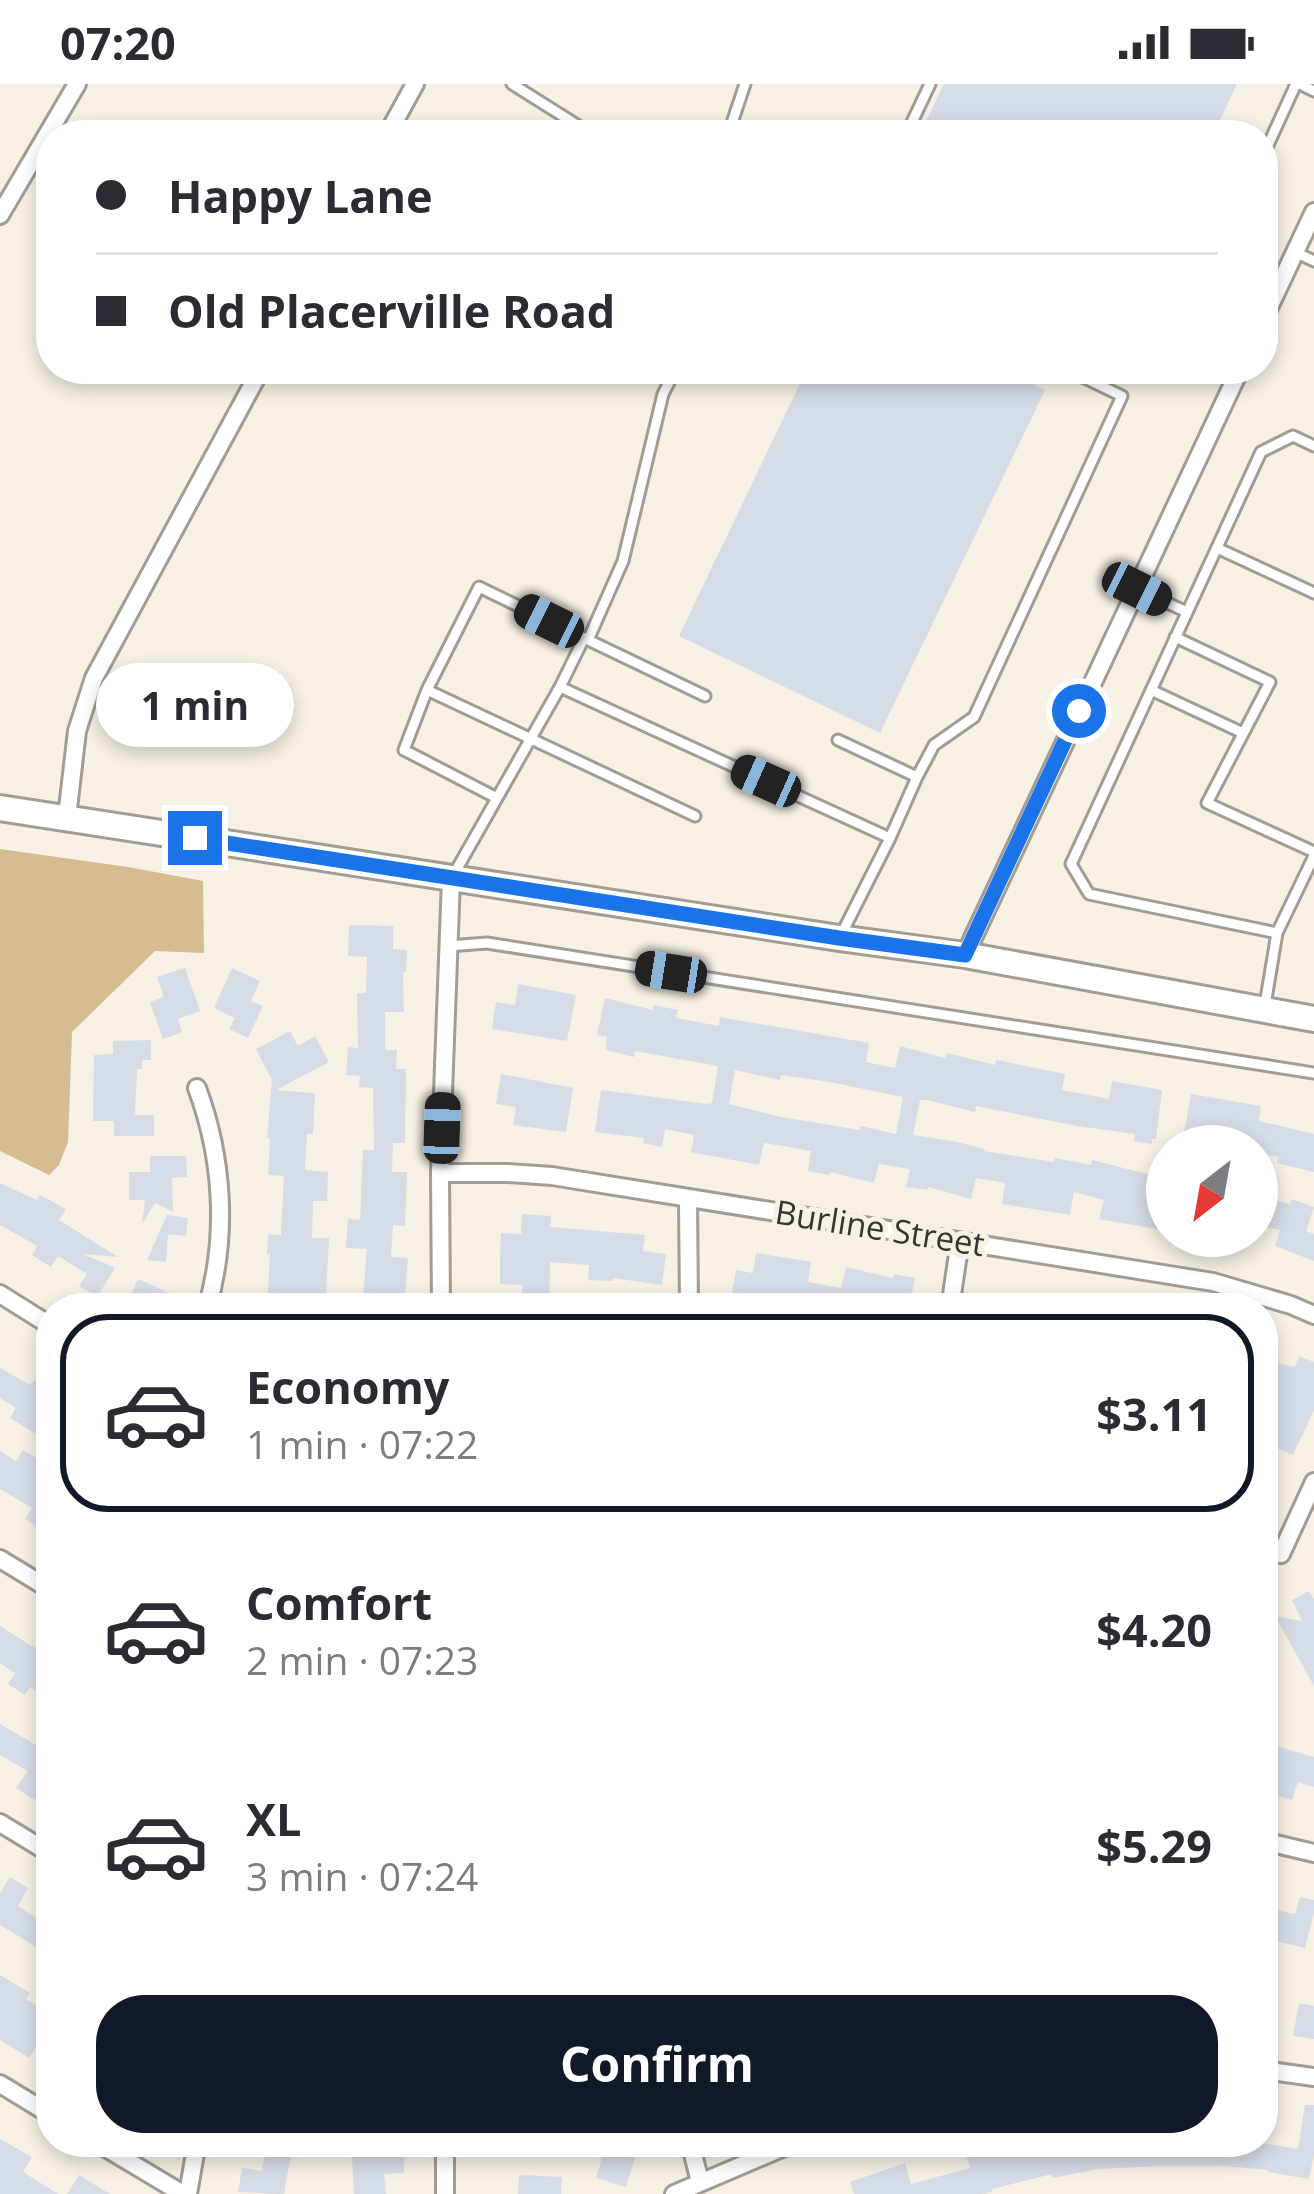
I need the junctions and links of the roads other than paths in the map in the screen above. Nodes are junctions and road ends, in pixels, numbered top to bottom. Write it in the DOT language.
graph roads {
  1 [pos="77,84"];
  2 [pos="415,84"];
  3 [pos="512,84"];
  4 [pos="536,84"];
  5 [pos="745,84"];
  6 [pos="930,84"];
  7 [pos="1298,84"];
  8 [pos="1314,91"];
  9 [pos="530,95"];
  10 [pos="56,120"];
  11 [pos="395,120"];
  12 [pos="569,120"];
  13 [pos="733,120"];
  14 [pos="913,120"];
  15 [pos="1278,125"];
  16 [pos="36,153"];
  17 [pos="1314,212"];
  18 [pos="0,214"];
  19 [pos="1295,252"];
  20 [pos="1314,261"];
  21 [pos="1278,280"];
  22 [pos="253,384"];
  23 [pos="668,384"];
  24 [pos="1097,384"];
  25 [pos="1233,384"];
  26 [pos="1314,446"];
  27 [pos="1216,548"];
  28 [pos="1137,589"];
  29 [pos="1314,593"];
  30 [pos="1186,613"];
  31 [pos="1175,638"];
  32 [pos="586,639"];
  33 [pos="560,687"];
  34 [pos="427,690"];
  35 [pos="1151,690"];
  36 [pos="705,696"];
  37 [pos="1244,733"];
  38 [pos="529,740"];
  39 [pos="838,740"];
  40 [pos="917,777"];
  41 [pos="495,797"];
  42 [pos="0,808"];
  43 [pos="695,816"];
  44 [pos="67,817"];
  45 [pos="890,838"];
  46 [pos="1314,854"];
  47 [pos="451,879"];
  48 [pos="1277,933"];
  49 [pos="839,938"];
  50 [pos="448,946"];
  51 [pos="965,955"];
  52 [pos="1264,1010"];
  53 [pos="1314,1019"];
  54 [pos="1314,1073"];
  55 [pos="197,1088"];
  56 [pos="440,1173"];
  57 [pos="688,1198"];
  58 [pos="960,1240"];
  59 [pos="211,1293"];
  60 [pos="441,1293"];
  61 [pos="688,1293"];
  62 [pos="952,1293"];
  63 [pos="1250,1293"];
  64 [pos="0,1294"];
  65 [pos="1278,1301"];
  66 [pos="1314,1316"];
  67 [pos="36,1317"];
  68 [pos="1314,1482"];
  69 [pos="1278,1554"];
  70 [pos="0,1558"];
  71 [pos="36,1581"];
  72 [pos="0,1823"];
  73 [pos="1278,1844"];
  74 [pos="36,1845"];
  75 [pos="1314,1852"];
  76 [pos="1278,2072"];
  77 [pos="1314,2077"];
  78 [pos="0,2084"];
  79 [pos="36,2106"];
  80 [pos="122,2157"];
  81 [pos="194,2157"];
  82 [pos="445,2157"];
  83 [pos="694,2157"];
  84 [pos="760,2157"];
  85 [pos="700,2182"];
  86 [pos="185,2194"];
  87 [pos="445,2194"];
  88 [pos="674,2194"];
  1 -- 10 [label="street"];
  2 -- 11 [label="street"];
  3 -- 9 [label="lane"];
  4 -- 9 [label="lane"];
  5 -- 13 [label="lane"];
  6 -- 14 [label="lane"];
  7 -- 8 [label="lane"];
  7 -- 15 [label="lane"];
  9 -- 12 [label="lane"];
  16 -- 18 [label="street"];
  17 -- 19 [label="street"];
  19 -- 20 [label="lane"];
  19 -- 21 [label="street"];
  22 -- 44 [label="street"];
  23 -- 32 [label="lane"];
  24 -- 40 [label="lane"];
  25 -- 28 [label="street"];
  26 -- 27 [label="lane"];
  27 -- 29 [label="lane"];
  27 -- 30 [label="lane"];
  28 -- 30 [label="lane"];
  28 -- 51 [label="street"];
  30 -- 31 [label="lane"];
  31 -- 35 [label="lane"];
  31 -- 37 [label="lane"];
  32 -- 33 [label="lane"];
  32 -- 34 [label="lane"];
  32 -- 36 [label="lane"];
  33 -- 38 [label="lane"];
  33 -- 45 [label="lane"];
  34 -- 38 [label="lane"];
  34 -- 41 [label="lane"];
  35 -- 37 [label="lane"];
  35 -- 48 [label="lane"];
  37 -- 46 [label="lane"];
  38 -- 41 [label="lane"];
  38 -- 43 [label="lane"];
  39 -- 40 [label="lane"];
  40 -- 45 [label="lane"];
  41 -- 47 [label="lane"];
  42 -- 44 [label="street"];
  44 -- 47 [label="street"];
  45 -- 49 [label="lane"];
  46 -- 48 [label="lane"];
  47 -- 49 [label="street"];
  47 -- 50 [label="street"];
  48 -- 52 [label="lane"];
  49 -- 51 [label="street"];
  50 -- 54 [label="lane"];
  50 -- 56 [label="street"];
  51 -- 52 [label="street"];
  52 -- 53 [label="street"];
  55 -- 59 [label="street"];
  56 -- 57 [label="street, Burline Street"];
  56 -- 60 [label="street"];
  57 -- 58 [label="street, Burline Street"];
  57 -- 61 [label="street"];
  58 -- 62 [label="street"];
  58 -- 63 [label="street, Burline Street"];
  64 -- 67 [label="street"];
  65 -- 66 [label="street, Burline Street"];
  68 -- 69 [label="street"];
  70 -- 71 [label="street"];
  72 -- 74 [label="street"];
  73 -- 75 [label="street"];
  76 -- 77 [label="street"];
  78 -- 79 [label="street"];
  80 -- 86 [label="street"];
  81 -- 86 [label="street"];
  82 -- 87 [label="street"];
  83 -- 85 [label="street"];
  84 -- 85 [label="street"];
  85 -- 88 [label="street"];
}
